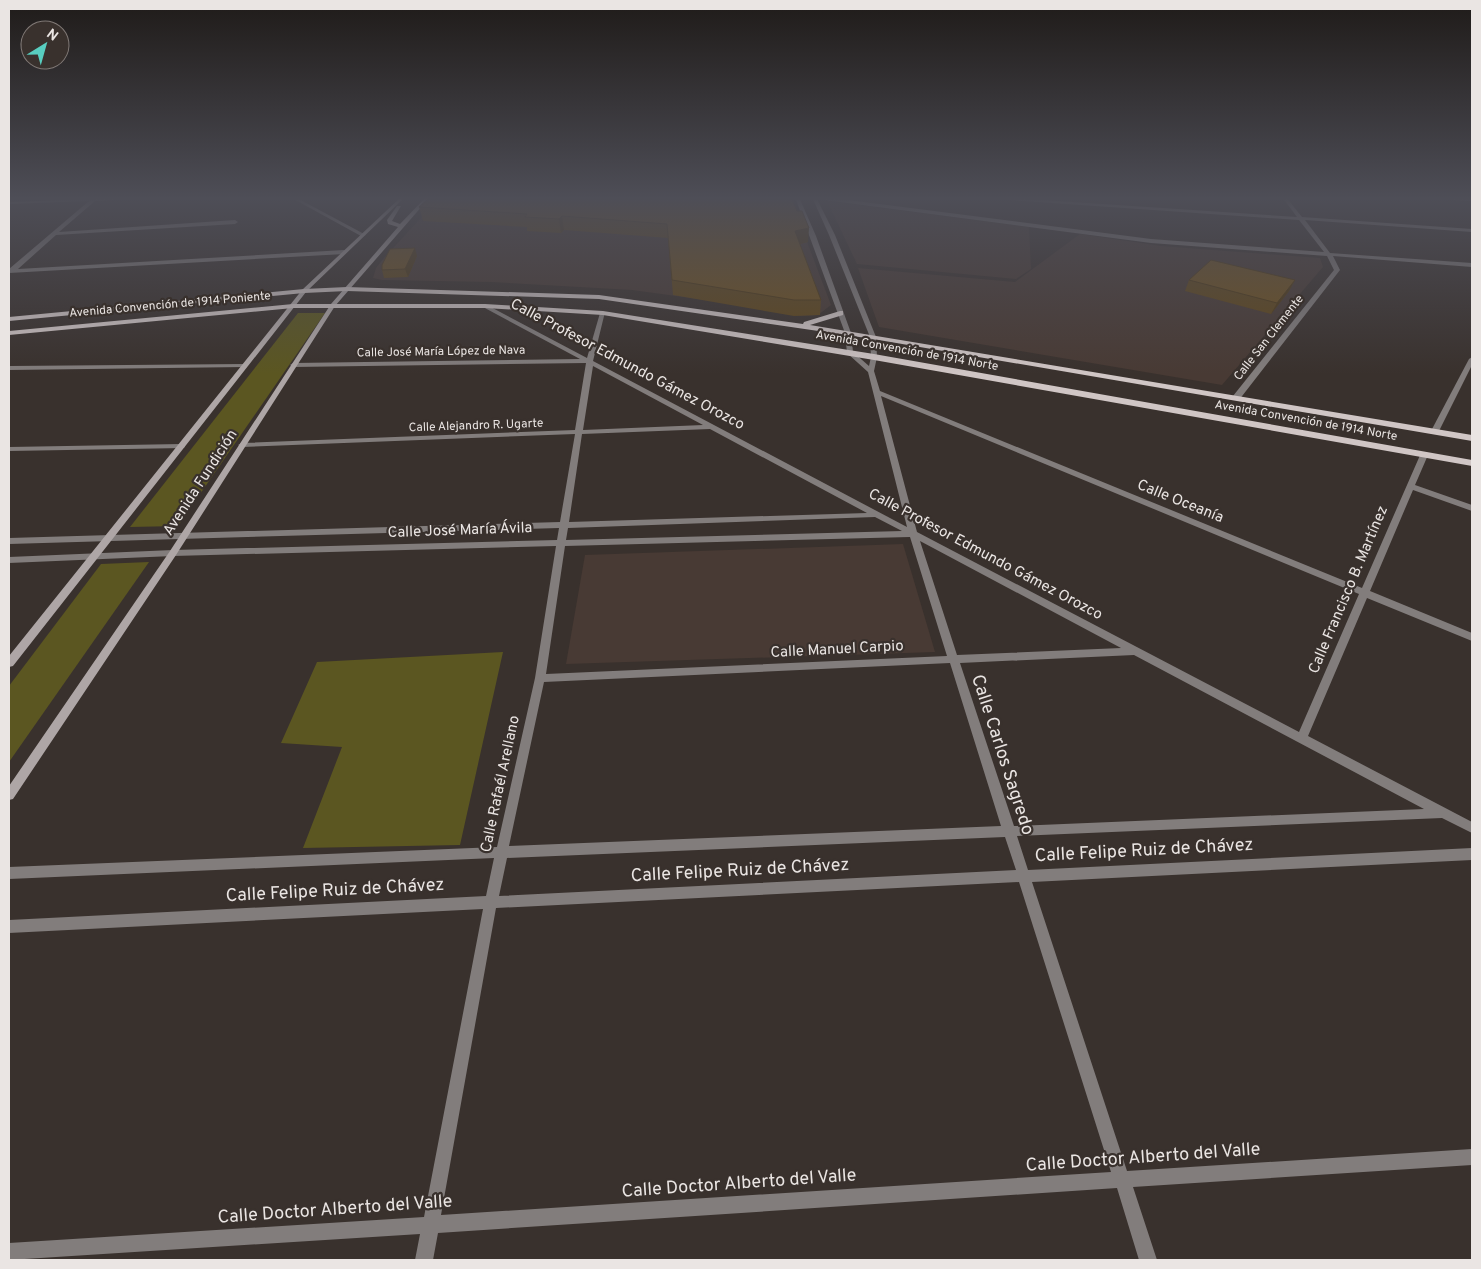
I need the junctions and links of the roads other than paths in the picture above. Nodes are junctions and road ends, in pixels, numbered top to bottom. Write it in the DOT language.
graph roads {
  1 [pos="29,256"];
  2 [pos="274,256"];
  3 [pos="340,256"];
  4 [pos="375,256"];
  5 [pos="820,256"];
  6 [pos="841,256"];
  7 [pos="1330,256"];
  8 [pos="1333,256"];
  9 [pos="1472,266"];
  10 [pos="10,272"];
  11 [pos="347,290"];
  12 [pos="304,291"];
  13 [pos="333,305"];
  14 [pos="293,306"];
  15 [pos="485,306"];
  16 [pos="603,313"];
  17 [pos="840,313"];
  18 [pos="9,319"];
  19 [pos="800,326"];
  20 [pos="9,333"];
  21 [pos="848,333"];
  22 [pos="873,337"];
  23 [pos="850,353"];
  24 [pos="874,357"];
  25 [pos="1472,359"];
  26 [pos="590,361"];
  27 [pos="293,365"];
  28 [pos="243,366"];
  29 [pos="9,368"];
  30 [pos="871,371"];
  31 [pos="877,392"];
  32 [pos="1236,398"];
  33 [pos="710,427"];
  34 [pos="1435,431"];
  35 [pos="579,434"];
  36 [pos="1472,438"];
  37 [pos="242,445"];
  38 [pos="181,446"];
  39 [pos="9,449"];
  40 [pos="1424,455"];
  41 [pos="1472,463"];
  42 [pos="1411,486"];
  43 [pos="1472,508"];
  44 [pos="875,514"];
  45 [pos="564,525"];
  46 [pos="913,534"];
  47 [pos="184,536"];
  48 [pos="109,538"];
  49 [pos="9,542"];
  50 [pos="562,542"];
  51 [pos="172,553"];
  52 [pos="92,557"];
  53 [pos="9,560"];
  54 [pos="1365,592"];
  55 [pos="1472,637"];
  56 [pos="1135,651"];
  57 [pos="953,660"];
  58 [pos="9,663"];
  59 [pos="540,678"];
  60 [pos="1302,738"];
  61 [pos="9,794"];
  62 [pos="1444,813"];
  63 [pos="1472,828"];
  64 [pos="1009,831"];
  65 [pos="502,852"];
  66 [pos="1472,854"];
  67 [pos="9,873"];
  68 [pos="1023,876"];
  69 [pos="491,902"];
  70 [pos="9,926"];
  71 [pos="1472,1157"];
  72 [pos="1122,1180"];
  73 [pos="430,1224"];
  74 [pos="9,1252"];
  75 [pos="424,1260"];
  76 [pos="1148,1260"];
  1 -- 10 [label="street"];
  2 -- 10 [label="street"];
  3 -- 12 [label="street"];
  4 -- 11 [label="street, Avenida Fundición"];
  5 -- 17 [label="street"];
  6 -- 22 [label="street, Calle Carlos Sagredo"];
  7 -- 32 [label="street, Calle San Clemente"];
  8 -- 9 [label="street"];
  11 -- 12 [label="main road, Avenida Convención de 1914 Poniente"];
  11 -- 13 [label="street, Avenida Fundición"];
  11 -- 19 [label="main road, Avenida Convención de 1914 Norte"];
  12 -- 14 [label="street"];
  12 -- 18 [label="main road, Avenida Convención de 1914 Poniente"];
  13 -- 14 [label="main road, Avenida Convención de 1914 Poniente"];
  13 -- 15 [label="main road, Avenida Convención de 1914 Norte"];
  13 -- 27 [label="street, Avenida Fundición"];
  14 -- 20 [label="main road, Avenida Convención de 1914 Poniente"];
  14 -- 28 [label="street"];
  15 -- 16 [label="main road, Avenida Convención de 1914 Norte"];
  15 -- 26 [label="street, Calle Profesor Edmundo Gámez Orozco"];
  16 -- 23 [label="main road, Avenida Convención de 1914 Norte"];
  16 -- 26 [label="street, Calle Rafaél Arellano"];
  17 -- 19 [label="main road"];
  17 -- 21 [label="street"];
  19 -- 21 [label="main road, Avenida Convención de 1914 Norte"];
  21 -- 22 [label="main road, Avenida Convención de 1914 Norte"];
  21 -- 23 [label="street"];
  22 -- 24 [label="street, Calle Carlos Sagredo"];
  22 -- 32 [label="main road, Avenida Convención de 1914 Norte"];
  23 -- 24 [label="main road, Avenida Convención de 1914 Norte"];
  23 -- 30 [label="street"];
  24 -- 30 [label="street, Calle Carlos Sagredo"];
  24 -- 40 [label="main road, Avenida Convención de 1914 Norte"];
  25 -- 34 [label="street"];
  26 -- 27 [label="street, Calle José María López de Nava"];
  26 -- 33 [label="street, Calle Profesor Edmundo Gámez Orozco"];
  26 -- 35 [label="street, Calle Rafaél Arellano"];
  27 -- 37 [label="street, Avenida Fundición"];
  28 -- 29 [label="street"];
  28 -- 38 [label="street"];
  30 -- 31 [label="street, Calle Carlos Sagredo"];
  31 -- 46 [label="street, Calle Carlos Sagredo"];
  31 -- 54 [label="street, Calle Oceanía"];
  32 -- 34 [label="main road, Avenida Convención de 1914 Norte"];
  33 -- 35 [label="street, Calle Alejandro R. Ugarte"];
  33 -- 44 [label="street, Calle Profesor Edmundo Gámez Orozco"];
  34 -- 36 [label="main road, Avenida Convención de 1914 Norte"];
  35 -- 37 [label="street, Calle Alejandro R. Ugarte"];
  35 -- 45 [label="street, Calle Rafaél Arellano"];
  37 -- 47 [label="street, Avenida Fundición"];
  38 -- 39 [label="street"];
  38 -- 48 [label="street"];
  40 -- 41 [label="main road, Avenida Convención de 1914 Norte"];
  40 -- 42 [label="street, Calle Francisco B. Martínez"];
  42 -- 43 [label="street"];
  42 -- 54 [label="street, Calle Francisco B. Martínez"];
  44 -- 45 [label="street, Calle José María Ávila"];
  44 -- 46 [label="street, Calle Profesor Edmundo Gámez Orozco"];
  45 -- 47 [label="street, Calle José María Ávila"];
  45 -- 50 [label="street, Calle Rafaél Arellano"];
  46 -- 50 [label="street, Calle José María Ávila"];
  46 -- 56 [label="street, Calle Profesor Edmundo Gámez Orozco"];
  46 -- 57 [label="street, Calle Carlos Sagredo"];
  47 -- 48 [label="street, Calle José María Ávila"];
  47 -- 51 [label="street, Avenida Fundición"];
  48 -- 49 [label="street, Calle José María Ávila"];
  48 -- 52 [label="street"];
  50 -- 51 [label="street, Calle José María Ávila"];
  50 -- 59 [label="street, Calle Rafaél Arellano"];
  51 -- 52 [label="street, Calle José María Ávila"];
  51 -- 61 [label="street, Avenida Fundición"];
  52 -- 53 [label="street, Calle José María Ávila"];
  52 -- 58 [label="street"];
  54 -- 55 [label="street, Calle Oceanía"];
  54 -- 60 [label="street, Calle Francisco B. Martínez"];
  56 -- 57 [label="street, Calle Manuel Carpio"];
  56 -- 60 [label="street, Calle Profesor Edmundo Gámez Orozco"];
  57 -- 59 [label="street, Calle Manuel Carpio"];
  57 -- 64 [label="street, Calle Carlos Sagredo"];
  59 -- 65 [label="street, Calle Rafaél Arellano"];
  60 -- 62 [label="street, Calle Profesor Edmundo Gámez Orozco"];
  62 -- 63 [label="street, Calle Profesor Edmundo Gámez Orozco"];
  62 -- 64 [label="street, Calle Felipe Ruiz de Chávez"];
  64 -- 65 [label="street, Calle Felipe Ruiz de Chávez"];
  64 -- 68 [label="street, Calle Carlos Sagredo"];
  65 -- 67 [label="street, Calle Felipe Ruiz de Chávez"];
  65 -- 69 [label="street, Calle Rafaél Arellano"];
  66 -- 68 [label="street, Calle Felipe Ruiz de Chávez"];
  68 -- 69 [label="street, Calle Felipe Ruiz de Chávez"];
  68 -- 72 [label="street, Calle Carlos Sagredo"];
  69 -- 70 [label="street, Calle Felipe Ruiz de Chávez"];
  69 -- 73 [label="street, Calle Rafaél Arellano"];
  71 -- 72 [label="street, Calle Doctor Alberto del Valle"];
  72 -- 73 [label="street, Calle Doctor Alberto del Valle"];
  72 -- 76 [label="street, Calle Carlos Sagredo"];
  73 -- 74 [label="street, Calle Doctor Alberto del Valle"];
  73 -- 75 [label="street, Calle Rafaél Arellano"];
}
